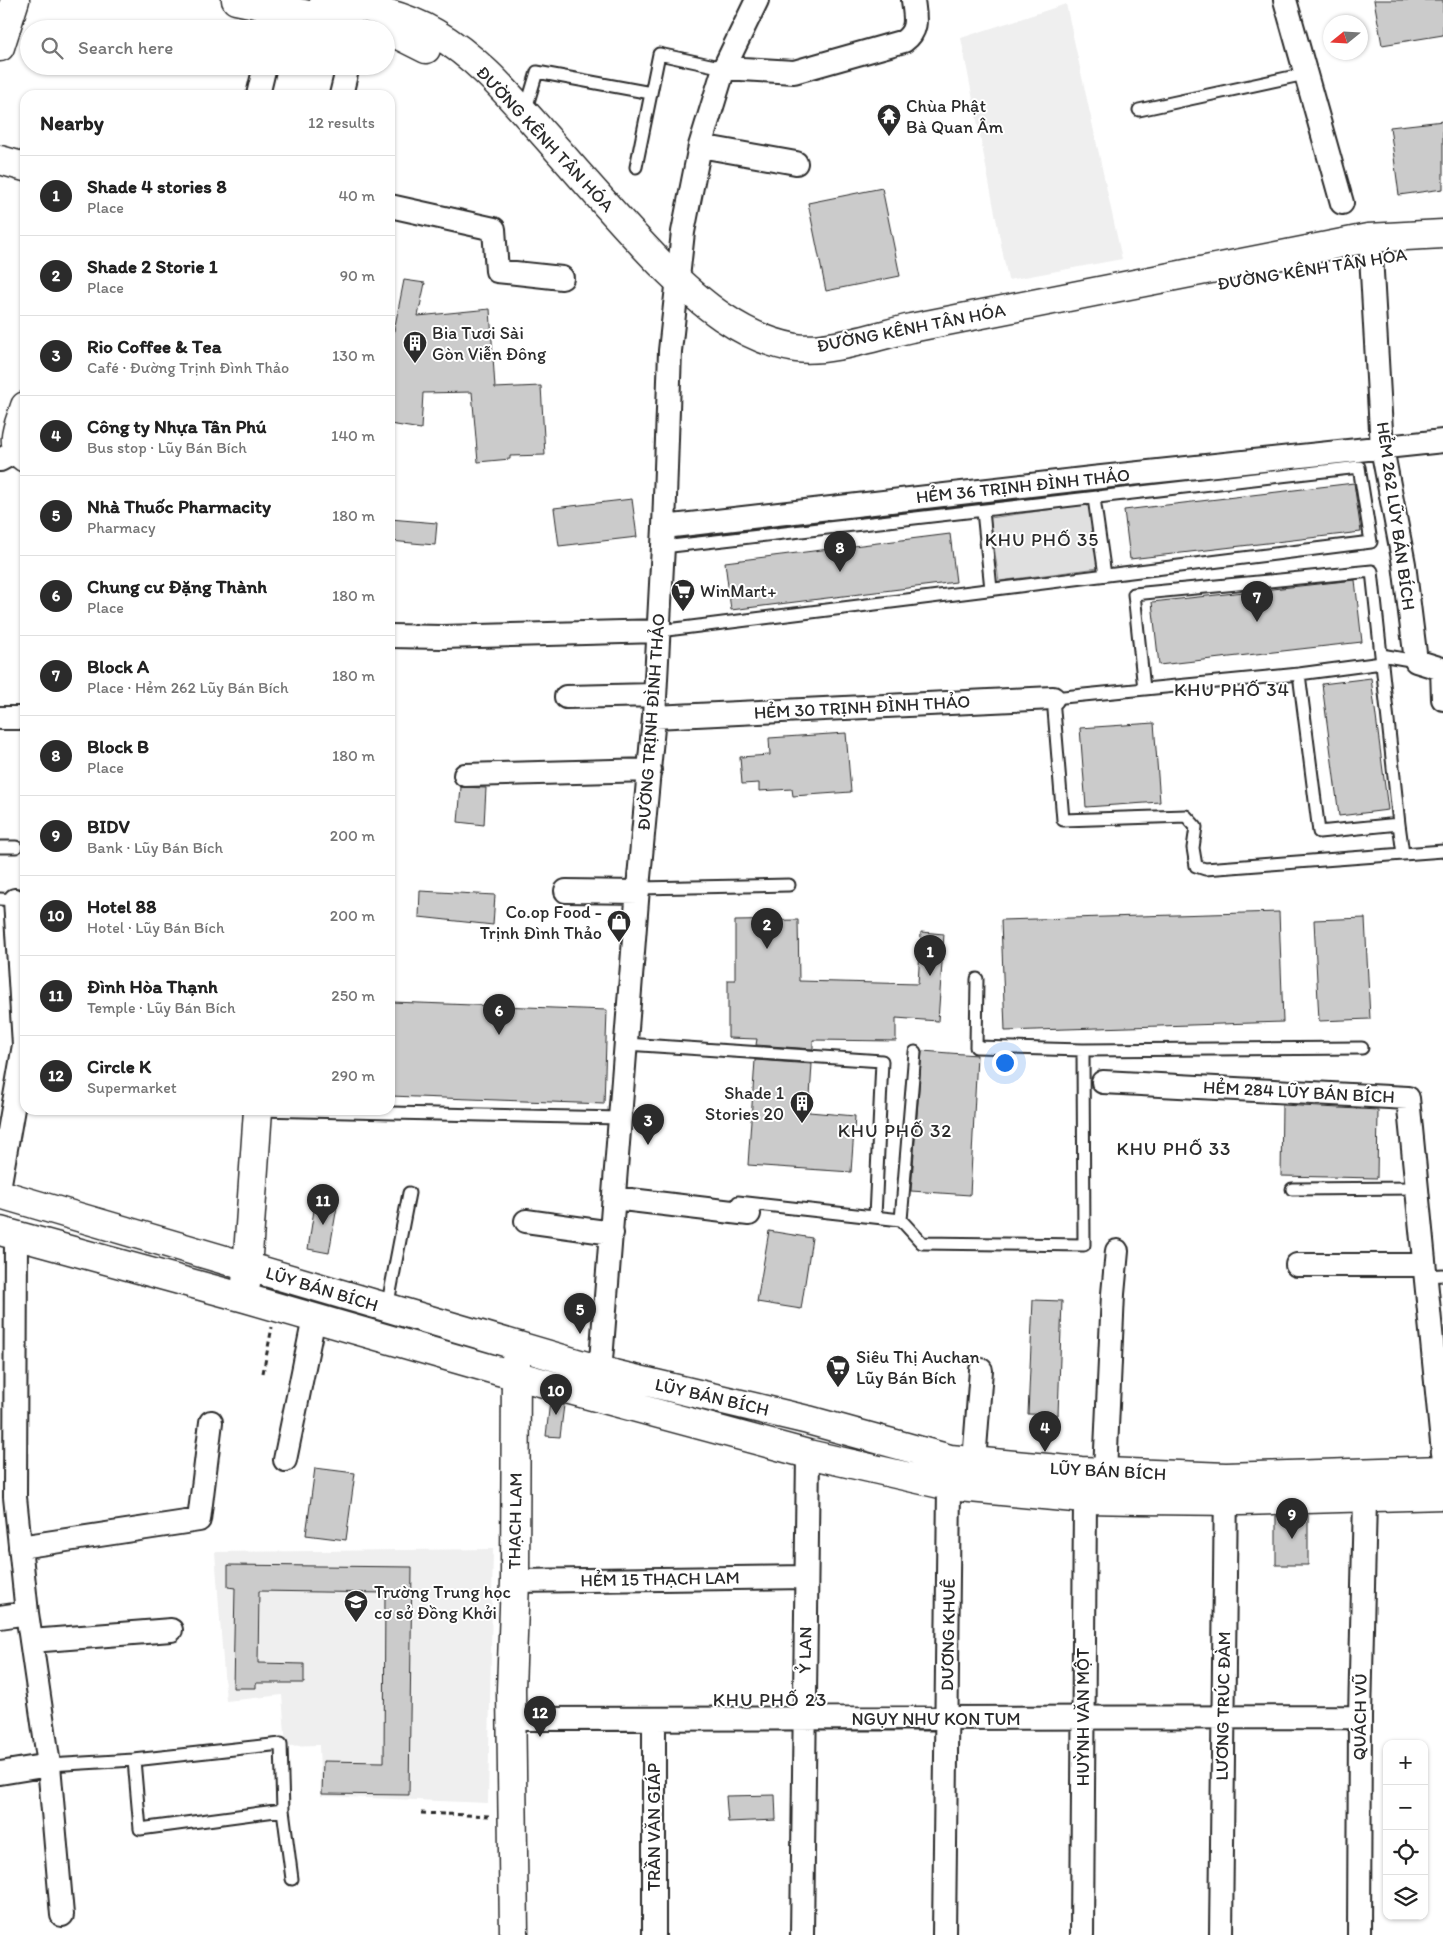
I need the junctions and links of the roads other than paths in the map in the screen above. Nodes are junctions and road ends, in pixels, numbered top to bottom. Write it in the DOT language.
graph roads {
  1 [pos="15,0"];
  2 [pos="236,0"];
  3 [pos="324,0"];
  4 [pos="757,0"];
  5 [pos="913,0"];
  6 [pos="1286,0"];
  7 [pos="277,18"];
  8 [pos="320,20"];
  9 [pos="359,20"];
  10 [pos="370,20"];
  11 [pos="395,34"];
  12 [pos="0,47"];
  13 [pos="724,68"];
  14 [pos="1305,74"];
  15 [pos="263,75"];
  16 [pos="346,75"];
  17 [pos="259,90"];
  18 [pos="342,90"];
  19 [pos="651,93"];
  20 [pos="1140,110"];
  21 [pos="525,114"];
  22 [pos="700,146"];
  23 [pos="0,160"];
  24 [pos="796,163"];
  25 [pos="20,166"];
  26 [pos="636,167"];
  27 [pos="1342,203"];
  28 [pos="395,207"];
  29 [pos="1443,234"];
  30 [pos="1443,250"];
  31 [pos="1347,253"];
  32 [pos="562,278"];
  33 [pos="676,290"];
  34 [pos="20,423"];
  35 [pos="1443,440"];
  36 [pos="1382,448"];
  37 [pos="14,456"];
  38 [pos="1094,498"];
  39 [pos="983,511"];
  40 [pos="664,537"];
  41 [pos="1105,575"];
  42 [pos="991,589"];
  43 [pos="659,631"];
  44 [pos="395,636"];
  45 [pos="1382,659"];
  46 [pos="1416,661"];
  47 [pos="1299,674"];
  48 [pos="1144,690"];
  49 [pos="655,694"];
  50 [pos="566,697"];
  51 [pos="1062,698"];
  52 [pos="1443,699"];
  53 [pos="654,717"];
  54 [pos="0,718"];
  55 [pos="20,718"];
  56 [pos="650,770"];
  57 [pos="465,775"];
  58 [pos="1399,824"];
  59 [pos="0,847"];
  60 [pos="16,847"];
  61 [pos="1443,851"];
  62 [pos="1402,854"];
  63 [pos="789,885"];
  64 [pos="638,890"];
  65 [pos="566,891"];
  66 [pos="8,899"];
  67 [pos="977,979"];
  68 [pos="20,1008"];
  69 [pos="626,1044"];
  70 [pos="1362,1048"];
  71 [pos="1083,1050"];
  72 [pos="915,1052"];
  73 [pos="20,1068"];
  74 [pos="1102,1082"];
  75 [pos="395,1113"];
  76 [pos="258,1115"];
  77 [pos="621,1118"];
  78 [pos="0,1183"];
  79 [pos="1417,1188"];
  80 [pos="1292,1189"];
  81 [pos="409,1192"];
  82 [pos="0,1194"];
  83 [pos="615,1194"];
  84 [pos="749,1214"];
  85 [pos="875,1217"];
  86 [pos="901,1220"];
  87 [pos="526,1221"];
  88 [pos="612,1233"];
  89 [pos="8,1234"];
  90 [pos="1117,1252"];
  91 [pos="1297,1265"];
  92 [pos="248,1267"];
  93 [pos="1431,1272"];
  94 [pos="245,1298"];
  95 [pos="387,1308"];
  96 [pos="314,1318"];
  97 [pos="516,1346"];
  98 [pos="981,1370"];
  99 [pos="516,1375"];
  100 [pos="599,1383"];
  101 [pos="210,1422"];
  102 [pos="1443,1453"];
  103 [pos="808,1454"];
  104 [pos="285,1460"];
  105 [pos="974,1462"];
  106 [pos="1443,1470"];
  107 [pos="1105,1472"];
  108 [pos="949,1486"];
  109 [pos="1226,1489"];
  110 [pos="1443,1495"];
  111 [pos="1085,1499"];
  112 [pos="1364,1499"];
  113 [pos="20,1547"];
  114 [pos="806,1577"];
  115 [pos="515,1581"];
  116 [pos="27,1613"];
  117 [pos="0,1617"];
  118 [pos="171,1630"];
  119 [pos="31,1641"];
  120 [pos="1360,1717"];
  121 [pos="1084,1718"];
  122 [pos="1224,1718"];
  123 [pos="512,1719"];
  124 [pos="654,1719"];
  125 [pos="804,1719"];
  126 [pos="946,1719"];
  127 [pos="134,1760"];
  128 [pos="49,1765"];
  129 [pos="0,1773"];
  130 [pos="284,1810"];
  131 [pos="292,1878"];
  132 [pos="62,1915"];
  133 [pos="514,1935"];
  134 [pos="654,1935"];
  135 [pos="802,1935"];
  136 [pos="944,1935"];
  137 [pos="1082,1935"];
  138 [pos="1221,1935"];
  139 [pos="1359,1935"];
  1 -- 12 [label="main road"];
  2 -- 7 [label="main road, ĐƯỜNG KÊNH TÂN HÓA"];
  3 -- 9 [label="main road, ĐƯỜNG KÊNH TÂN HÓA"];
  4 -- 13 [label="street, ĐƯỜNG TRỊNH ĐÌNH THẢO"];
  5 -- 13 [label="street"];
  6 -- 14 [label="street"];
  7 -- 8 [label="main road, ĐƯỜNG KÊNH TÂN HÓA"];
  10 -- 21 [label="main road, ĐƯỜNG KÊNH TÂN HÓA"];
  11 -- 33 [label="main road, ĐƯỜNG KÊNH TÂN HÓA"];
  13 -- 19 [label="lane"];
  13 -- 22 [label="street, ĐƯỜNG TRỊNH ĐÌNH THẢO"];
  14 -- 20 [label="lane"];
  14 -- 27 [label="street"];
  15 -- 17 [label="street"];
  16 -- 18 [label="street"];
  19 -- 21 [label="lane"];
  19 -- 26 [label="lane"];
  21 -- 33 [label="main road, ĐƯỜNG KÊNH TÂN HÓA"];
  22 -- 24 [label="street"];
  22 -- 33 [label="street, ĐƯỜNG TRỊNH ĐÌNH THẢO"];
  23 -- 25 [label="main road"];
  28 -- 32 [label="street"];
  29 -- 31 [label="main road, ĐƯỜNG KÊNH TÂN HÓA"];
  30 -- 31 [label="main road, ĐƯỜNG KÊNH TÂN HÓA"];
  31 -- 33 [label="main road, ĐƯỜNG KÊNH TÂN HÓA"];
  31 -- 36 [label="street, HẺM 262 LŨY BÁN BÍCH"];
  33 -- 40 [label="street, ĐƯỜNG TRỊNH ĐÌNH THẢO"];
  34 -- 37 [label="main road"];
  35 -- 36 [label="street, HẺM 36 TRỊNH ĐÌNH THẢO"];
  36 -- 40 [label="street, HẺM 36 TRỊNH ĐÌNH THẢO"];
  36 -- 46 [label="street, HẺM 262 LŨY BÁN BÍCH"];
  38 -- 39 [label="lane"];
  38 -- 41 [label="lane"];
  38 -- 41 [label="lane"];
  39 -- 40 [label="lane"];
  39 -- 42 [label="lane"];
  40 -- 43 [label="street, ĐƯỜNG TRỊNH ĐÌNH THẢO"];
  41 -- 42 [label="lane"];
  42 -- 43 [label="lane"];
  43 -- 44 [label="street"];
  43 -- 49 [label="street, ĐƯỜNG TRỊNH ĐÌNH THẢO"];
  45 -- 46 [label="lane"];
  45 -- 47 [label="lane"];
  45 -- 48 [label="lane"];
  45 -- 58 [label="lane"];
  46 -- 52 [label="street"];
  47 -- 48 [label="lane"];
  47 -- 58 [label="lane"];
  48 -- 51 [label="lane"];
  49 -- 50 [label="street"];
  49 -- 53 [label="street, ĐƯỜNG TRỊNH ĐÌNH THẢO"];
  51 -- 53 [label="street, HẺM 30 TRỊNH ĐÌNH THẢO"];
  51 -- 62 [label="lane"];
  53 -- 56 [label="street, ĐƯỜNG TRỊNH ĐÌNH THẢO"];
  54 -- 55 [label="street"];
  56 -- 57 [label="street"];
  56 -- 64 [label="street, ĐƯỜNG TRỊNH ĐÌNH THẢO"];
  58 -- 62 [label="lane"];
  59 -- 60 [label="lane"];
  61 -- 62 [label="lane"];
  63 -- 64 [label="lane"];
  64 -- 65 [label="street"];
  64 -- 69 [label="street, ĐƯỜNG TRỊNH ĐÌNH THẢO"];
  66 -- 68 [label="street"];
  67 -- 71 [label="lane"];
  69 -- 77 [label="street, ĐƯỜNG TRỊNH ĐÌNH THẢO"];
  69 -- 85 [label="lane"];
  70 -- 71 [label="lane"];
  71 -- 86 [label="lane"];
  72 -- 86 [label="lane"];
  73 -- 78 [label="street"];
  74 -- 79 [label="street, HẺM 284 LŨY BÁN BÍCH"];
  75 -- 77 [label="lane"];
  76 -- 92 [label="main road"];
  77 -- 83 [label="street, ĐƯỜNG TRỊNH ĐÌNH THẢO"];
  79 -- 80 [label="lane"];
  79 -- 93 [label="street, HẺM 284 LŨY BÁN BÍCH"];
  81 -- 95 [label="lane"];
  82 -- 92 [label="main road, LŨY BÁN BÍCH"];
  83 -- 84 [label="street"];
  83 -- 85 [label="lane"];
  83 -- 88 [label="street, ĐƯỜNG TRỊNH ĐÌNH THẢO"];
  85 -- 86 [label="lane"];
  87 -- 88 [label="street"];
  88 -- 100 [label="street, ĐƯỜNG TRỊNH ĐÌNH THẢO"];
  89 -- 94 [label="main road, LŨY BÁN BÍCH"];
  89 -- 113 [label="street"];
  90 -- 107 [label="street"];
  91 -- 93 [label="street"];
  92 -- 94 [label="main road"];
  92 -- 95 [label="main road, LŨY BÁN BÍCH"];
  93 -- 102 [label="street, HẺM 284 LŨY BÁN BÍCH"];
  94 -- 96 [label="main road, LŨY BÁN BÍCH"];
  95 -- 97 [label="main road, LŨY BÁN BÍCH"];
  96 -- 99 [label="main road, LŨY BÁN BÍCH"];
  96 -- 104 [label="street"];
  97 -- 99 [label="main road, THẠCH LAM"];
  97 -- 100 [label="main road, LŨY BÁN BÍCH"];
  98 -- 105 [label="street"];
  99 -- 100 [label="main road, LŨY BÁN BÍCH"];
  99 -- 115 [label="main road, THẠCH LAM"];
  100 -- 103 [label="main road, LŨY BÁN BÍCH"];
  100 -- 105 [label="main road, LŨY BÁN BÍCH"];
  101 -- 113 [label="street"];
  103 -- 108 [label="main road, LŨY BÁN BÍCH"];
  103 -- 114 [label="street, Ỷ LAN"];
  105 -- 107 [label="main road, LŨY BÁN BÍCH"];
  106 -- 109 [label="main road, LŨY BÁN BÍCH"];
  107 -- 109 [label="main road, LŨY BÁN BÍCH"];
  108 -- 111 [label="main road, LŨY BÁN BÍCH"];
  108 -- 126 [label="street, DƯƠNG KHUÊ"];
  109 -- 111 [label="main road, LŨY BÁN BÍCH"];
  109 -- 112 [label="main road, LŨY BÁN BÍCH"];
  109 -- 122 [label="street, LƯƠNG TRÚC ĐÀM"];
  110 -- 112 [label="main road, LŨY BÁN BÍCH"];
  111 -- 121 [label="street, HUỲNH VĂN MỘT"];
  112 -- 120 [label="street, QUÁCH VŨ"];
  113 -- 116 [label="street"];
  114 -- 115 [label="street, HẺM 15 THẠCH LAM"];
  114 -- 125 [label="street, Ỷ LAN"];
  115 -- 123 [label="main road, THẠCH LAM"];
  116 -- 117 [label="street"];
  116 -- 119 [label="street"];
  118 -- 119 [label="street"];
  119 -- 128 [label="street"];
  120 -- 122 [label="street, NGỤY NHƯ KON TUM"];
  120 -- 139 [label="street, QUÁCH VŨ"];
  121 -- 122 [label="street, NGỤY NHƯ KON TUM"];
  121 -- 126 [label="street, NGỤY NHƯ KON TUM"];
  121 -- 137 [label="street, HUỲNH VĂN MỘT"];
  122 -- 138 [label="street, LƯƠNG TRÚC ĐÀM"];
  123 -- 124 [label="street, NGỤY NHƯ KON TUM"];
  123 -- 133 [label="main road, THẠCH LAM"];
  124 -- 125 [label="street, NGỤY NHƯ KON TUM"];
  124 -- 134 [label="street, TRẦN VĂN GIÁP"];
  125 -- 126 [label="street, NGỤY NHƯ KON TUM"];
  125 -- 135 [label="street, Ỷ LAN"];
  126 -- 136 [label="street, DƯƠNG KHUÊ"];
  127 -- 128 [label="lane"];
  127 -- 130 [label="lane"];
  127 -- 130 [label="lane"];
  128 -- 129 [label="street"];
  128 -- 132 [label="street"];
  130 -- 131 [label="lane"];
}
